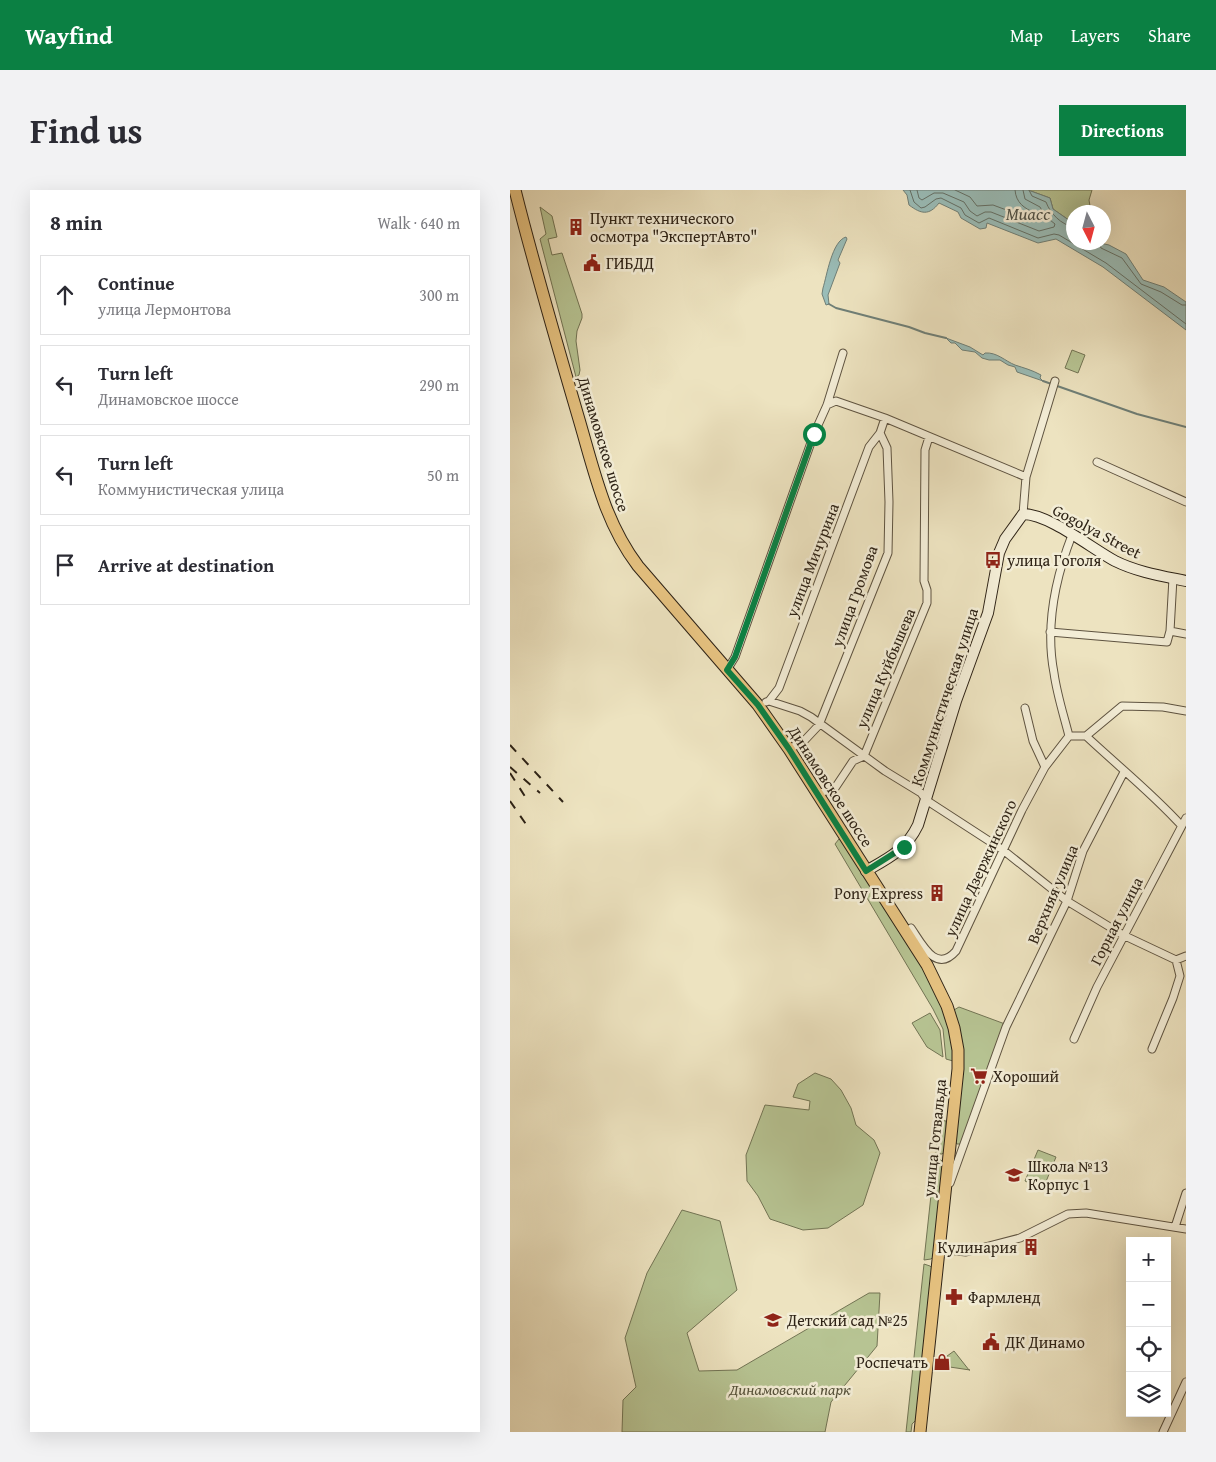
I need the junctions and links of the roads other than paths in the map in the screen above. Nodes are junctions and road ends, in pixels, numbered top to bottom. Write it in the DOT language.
graph roads {
  1 [pos="515,190"];
  2 [pos="843,353"];
  3 [pos="1054,385"];
  4 [pos="827,405"];
  5 [pos="885,418"];
  6 [pos="880,433"];
  7 [pos="930,437"];
  8 [pos="1098,462"];
  9 [pos="1026,477"];
  10 [pos="1186,502"];
  11 [pos="1023,514"];
  12 [pos="1072,535"];
  13 [pos="1174,578"];
  14 [pos="1186,580"];
  15 [pos="1170,631"];
  16 [pos="1050,632"];
  17 [pos="1186,634"];
  18 [pos="727,670"];
  19 [pos="763,703"];
  20 [pos="1025,708"];
  21 [pos="1186,711"];
  22 [pos="819,724"];
  23 [pos="1069,736"];
  24 [pos="1086,736"];
  25 [pos="789,749"];
  26 [pos="864,756"];
  27 [pos="1045,767"];
  28 [pos="1124,772"];
  29 [pos="817,794"];
  30 [pos="926,800"];
  31 [pos="1186,818"];
  32 [pos="1181,825"];
  33 [pos="1003,850"];
  34 [pos="866,871"];
  35 [pos="1067,901"];
  36 [pos="911,928"];
  37 [pos="1123,935"];
  38 [pos="1186,956"];
  39 [pos="1176,960"];
  40 [pos="1074,1039"];
  41 [pos="1152,1049"];
  42 [pos="950,1148"];
  43 [pos="963,1150"];
  44 [pos="1186,1193"];
  45 [pos="945,1194"];
  46 [pos="1175,1227"];
  47 [pos="1186,1229"];
  48 [pos="939,1250"];
  49 [pos="1186,1382"];
  50 [pos="920,1432"];
  51 [pos="1163,1432"];
  1 -- 18 [label="main road, Динамовское шоссе"];
  2 -- 4 [label="street"];
  3 -- 9 [label="street"];
  4 -- 5 [label="street"];
  4 -- 18 [label="street"];
  5 -- 6 [label="street, улица Мичурина"];
  5 -- 7 [label="street"];
  6 -- 19 [label="street, улица Мичурина"];
  6 -- 22 [label="street, улица Громова"];
  7 -- 9 [label="street"];
  7 -- 26 [label="street, улица Куйбышева"];
  8 -- 10 [label="street"];
  9 -- 11 [label="street"];
  11 -- 12 [label="street, Gogolya Street"];
  11 -- 30 [label="street, Коммунистическая улица"];
  12 -- 13 [label="street, Gogolya Street"];
  12 -- 16 [label="street"];
  13 -- 14 [label="street, Gogolya Street"];
  13 -- 15 [label="street"];
  15 -- 16 [label="street"];
  15 -- 17 [label="street"];
  16 -- 23 [label="street"];
  18 -- 19 [label="main road, Динамовское шоссе"];
  19 -- 22 [label="street"];
  19 -- 25 [label="main road, Динамовское шоссе"];
  20 -- 27 [label="street"];
  21 -- 24 [label="street"];
  22 -- 25 [label="street, улица Громова"];
  22 -- 26 [label="street"];
  23 -- 24 [label="street"];
  23 -- 27 [label="street, улица Дзержинского"];
  24 -- 28 [label="street"];
  25 -- 29 [label="main road, Динамовское шоссе"];
  26 -- 29 [label="street, улица Куйбышева"];
  26 -- 30 [label="street"];
  27 -- 33 [label="street, улица Дзержинского"];
  28 -- 32 [label="street"];
  28 -- 35 [label="street, Верхняя улица"];
  29 -- 34 [label="main road, Динамовское шоссе"];
  30 -- 33 [label="street"];
  30 -- 34 [label="street, Коммунистическая улица"];
  31 -- 32 [label="street, Горная улица"];
  32 -- 37 [label="street, Горная улица"];
  33 -- 35 [label="street"];
  33 -- 36 [label="street, улица Дзержинского"];
  34 -- 42 [label="main road, улица Готвальда"];
  35 -- 37 [label="street"];
  35 -- 43 [label="street, Верхняя улица"];
  37 -- 39 [label="street"];
  37 -- 40 [label="street, Горная улица"];
  38 -- 39 [label="street"];
  39 -- 41 [label="street"];
  42 -- 43 [label="street"];
  42 -- 45 [label="main road, улица Готвальда"];
  43 -- 45 [label="street, Верхняя улица"];
  44 -- 46 [label="street"];
  45 -- 48 [label="main road, улица Готвальда"];
  46 -- 47 [label="street"];
  46 -- 48 [label="street"];
  48 -- 50 [label="main road, улица Готвальда"];
  49 -- 51 [label="street"];
}
